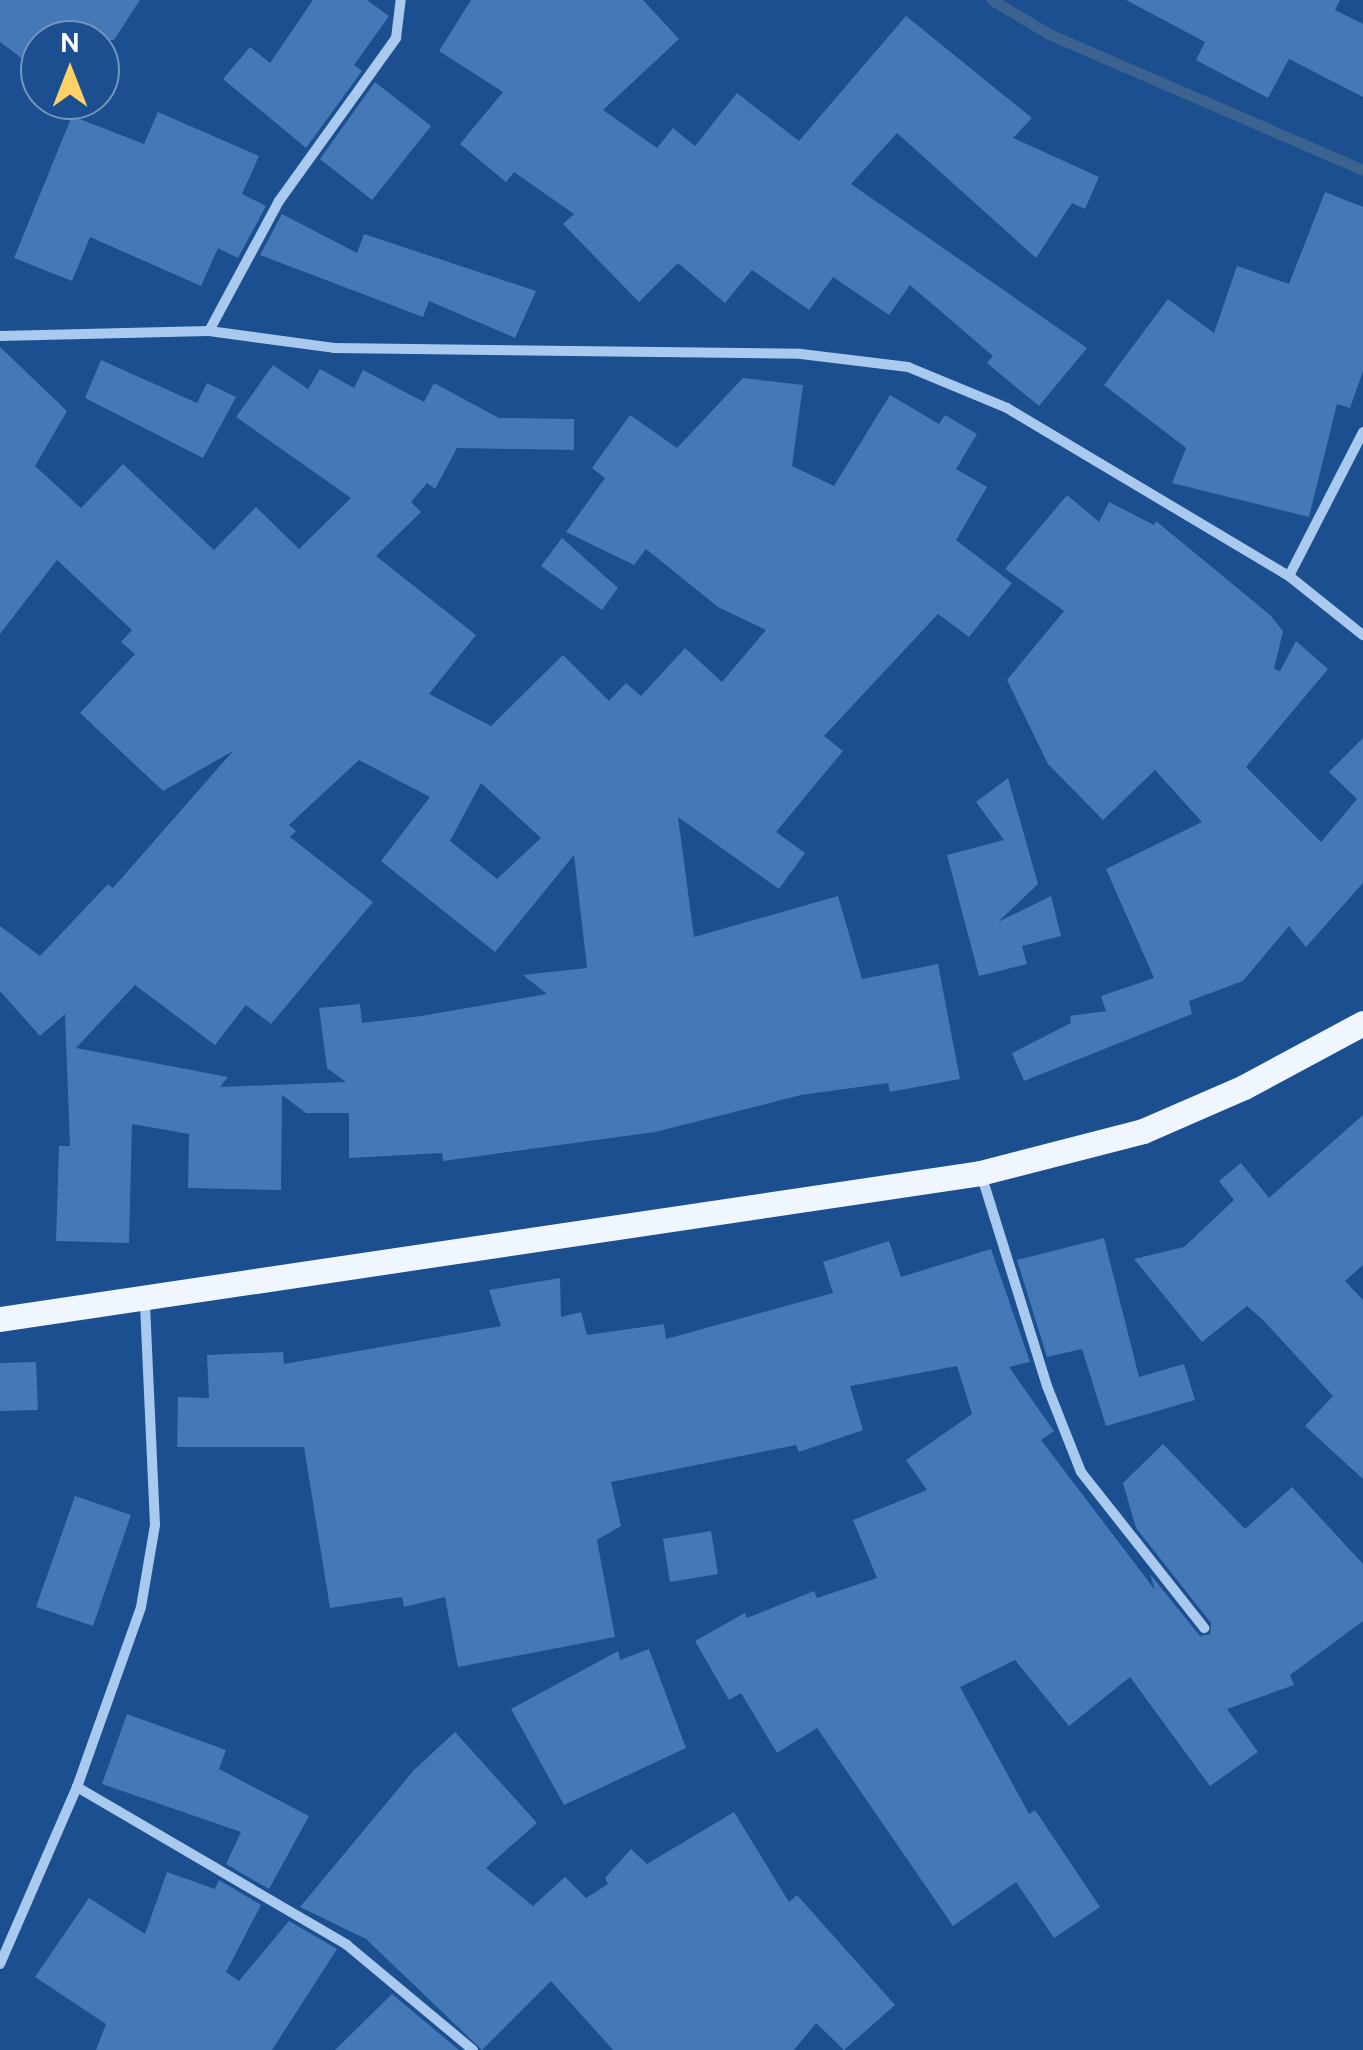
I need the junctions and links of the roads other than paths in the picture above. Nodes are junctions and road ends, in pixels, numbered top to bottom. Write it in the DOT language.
graph roads {
  1 [pos="401,0"];
  2 [pos="209,331"];
  3 [pos="0,336"];
  4 [pos="1363,432"];
  5 [pos="1289,576"];
  6 [pos="1363,636"];
  7 [pos="1363,1023"];
  8 [pos="980,1173"];
  9 [pos="145,1301"];
  10 [pos="0,1319"];
  11 [pos="1204,1628"];
  12 [pos="77,1787"];
  13 [pos="0,1964"];
  14 [pos="473,2050"];
  1 -- 2 [label="street"];
  2 -- 3 [label="street"];
  2 -- 5 [label="street"];
  4 -- 5 [label="street"];
  5 -- 6 [label="street"];
  7 -- 8 [label="main road"];
  8 -- 9 [label="main road"];
  8 -- 11 [label="street"];
  9 -- 10 [label="main road"];
  9 -- 12 [label="street"];
  12 -- 13 [label="street"];
  12 -- 14 [label="street"];
}
